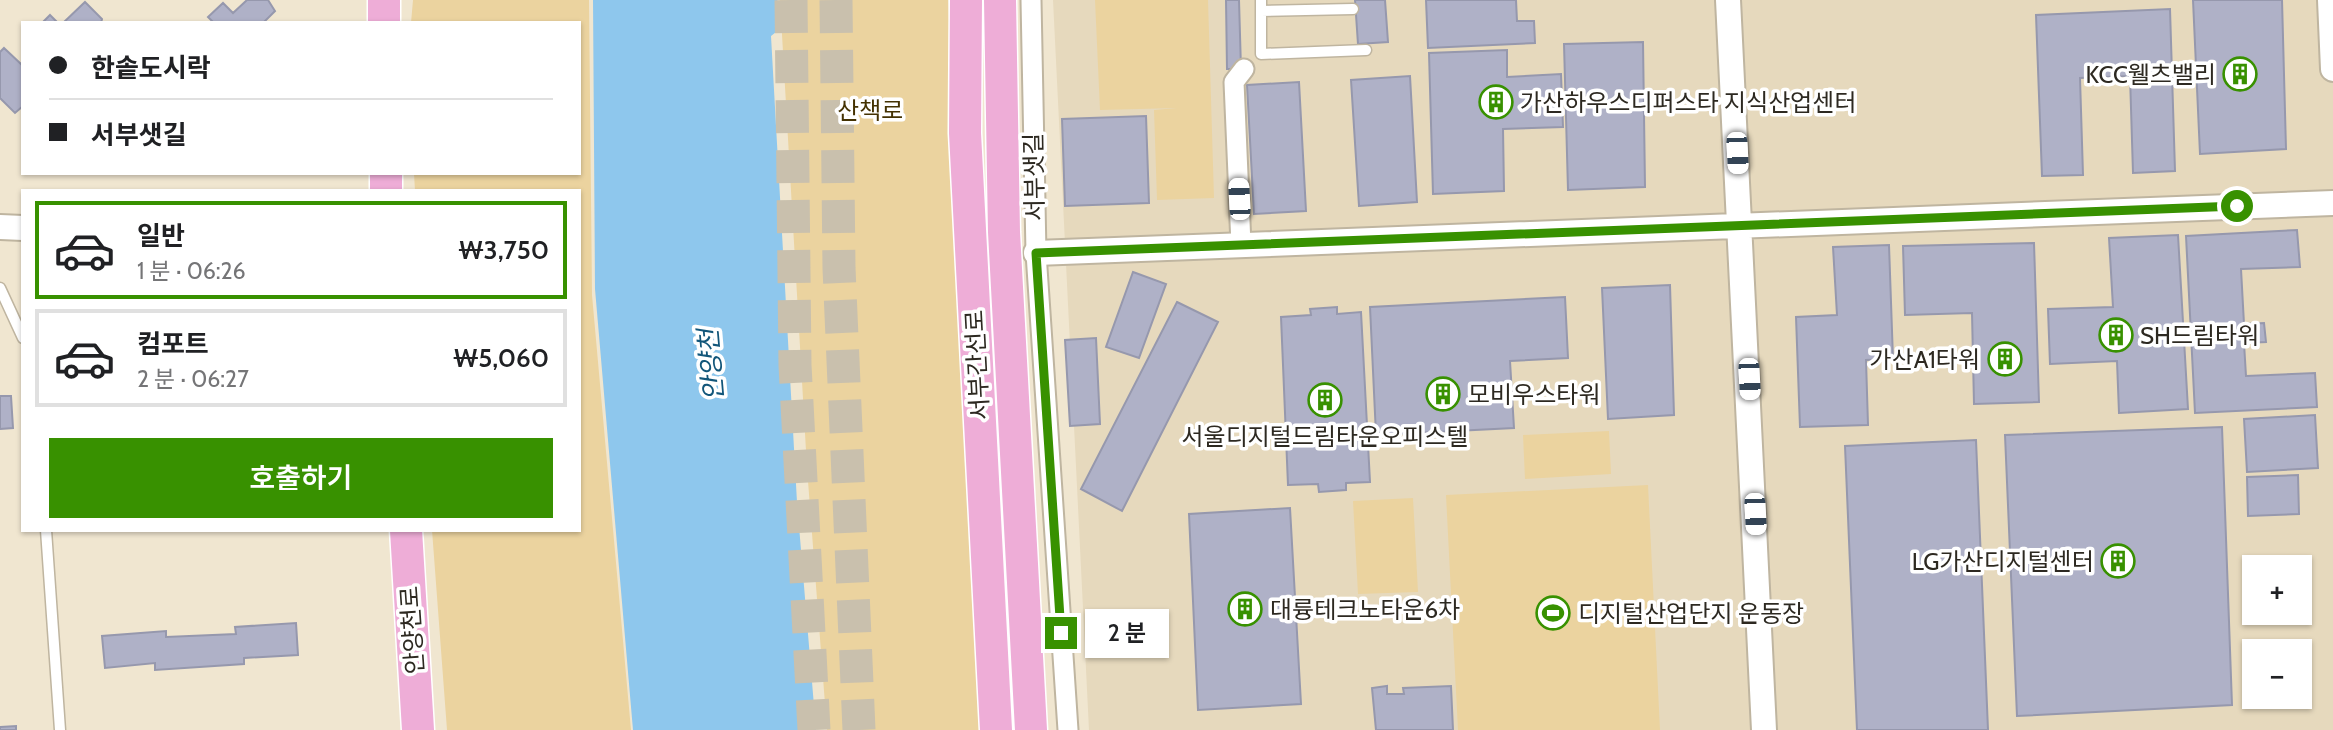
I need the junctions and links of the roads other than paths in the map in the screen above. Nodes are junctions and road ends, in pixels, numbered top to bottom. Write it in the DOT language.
graph roads {
  1 [pos="384,0"];
  2 [pos="954,0"];
  3 [pos="966,0"];
  4 [pos="1000,0"];
  5 [pos="1012,0"];
  6 [pos="1031,0"];
  7 [pos="1728,0"];
  8 [pos="2330,0"];
  9 [pos="1261,5"];
  10 [pos="1353,9"];
  11 [pos="384,21"];
  12 [pos="1366,50"];
  13 [pos="1262,54"];
  14 [pos="1244,69"];
  15 [pos="2333,69"];
  16 [pos="965,133"];
  17 [pos="1001,136"];
  18 [pos="2333,203"];
  19 [pos="1741,225"];
  20 [pos="0,227"];
  21 [pos="21,228"];
  22 [pos="1241,245"];
  23 [pos="1036,253"];
  24 [pos="0,288"];
  25 [pos="21,334"];
  26 [pos="46,532"];
  27 [pos="406,532"];
  28 [pos="60,730"];
  29 [pos="418,730"];
  30 [pos="996,730"];
  31 [pos="1031,730"];
  32 [pos="1068,730"];
  33 [pos="1765,730"];
  1 -- 11 [label="main road"];
  2 -- 16 [label="main road"];
  3 -- 16 [label="main road, 서부간선로"];
  4 -- 17 [label="main road, 서부간선로"];
  5 -- 17 [label="main road"];
  6 -- 23 [label="street, 서부샛길"];
  7 -- 19 [label="street"];
  8 -- 15 [label="street"];
  9 -- 10 [label="lane"];
  9 -- 13 [label="lane"];
  12 -- 13 [label="lane"];
  13 -- 14 [label="lane"];
  14 -- 22 [label="street"];
  16 -- 30 [label="main road, 서부간선로"];
  17 -- 31 [label="main road, 서부간선로"];
  18 -- 19 [label="street"];
  19 -- 22 [label="street"];
  19 -- 33 [label="street"];
  20 -- 21 [label="street"];
  22 -- 23 [label="street"];
  23 -- 32 [label="street, 서부샛길"];
  24 -- 25 [label="lane"];
  26 -- 28 [label="lane"];
  27 -- 29 [label="main road, 안양천로"];
}
